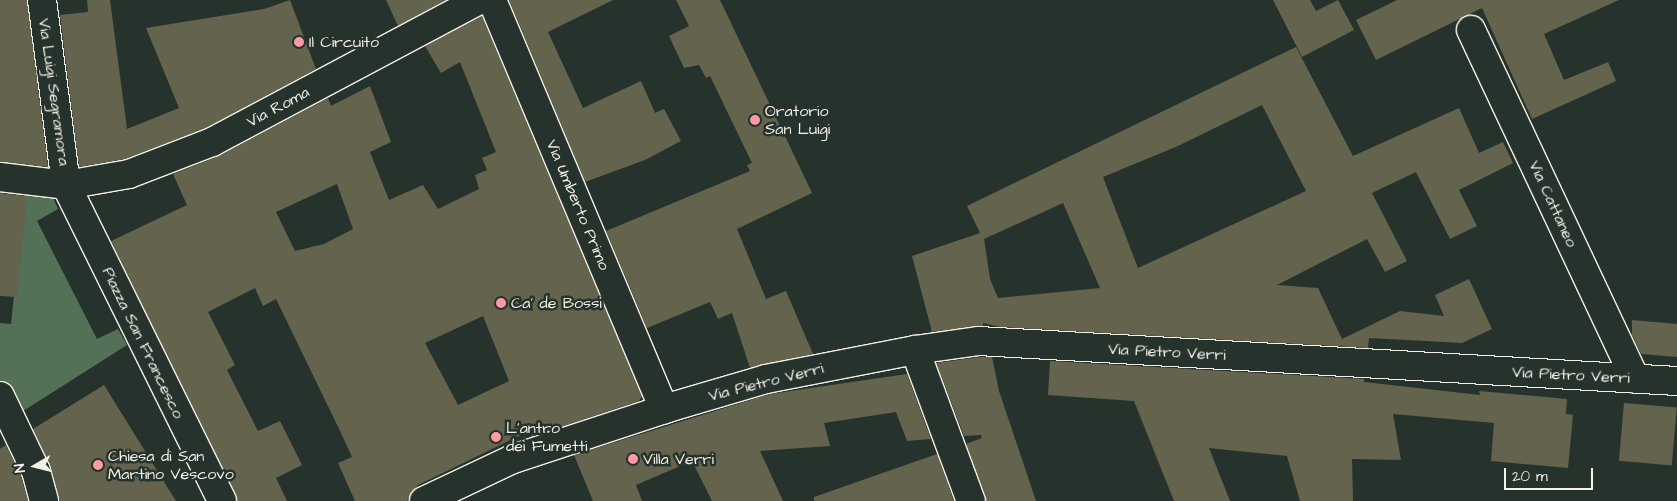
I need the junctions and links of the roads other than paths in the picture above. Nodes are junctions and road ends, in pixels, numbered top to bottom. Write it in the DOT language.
graph roads {
  1 [pos="42,0"];
  2 [pos="479,0"];
  3 [pos="492,0"];
  4 [pos="1471,30"];
  5 [pos="0,177"];
  6 [pos="66,184"];
  7 [pos="916,350"];
  8 [pos="1634,378"];
  9 [pos="1677,381"];
  10 [pos="6,406"];
  11 [pos="668,408"];
  12 [pos="44,501"];
  13 [pos="222,501"];
  14 [pos="424,501"];
  15 [pos="971,501"];
  1 -- 6 [label="street, Via Luigi Segramora"];
  2 -- 6 [label="street, Via Roma"];
  3 -- 11 [label="street, Via Umberto Primo"];
  4 -- 8 [label="street, Via Cattaneo"];
  5 -- 6 [label="street, Via Roma"];
  6 -- 13 [label="street, Piazza San Francesco"];
  7 -- 8 [label="street, Via Pietro Verri"];
  7 -- 11 [label="street, Via Pietro Verri"];
  7 -- 15 [label="street"];
  8 -- 9 [label="street, Via Pietro Verri"];
  10 -- 12 [label="street"];
  11 -- 14 [label="street, Via Pietro Verri"];
}
